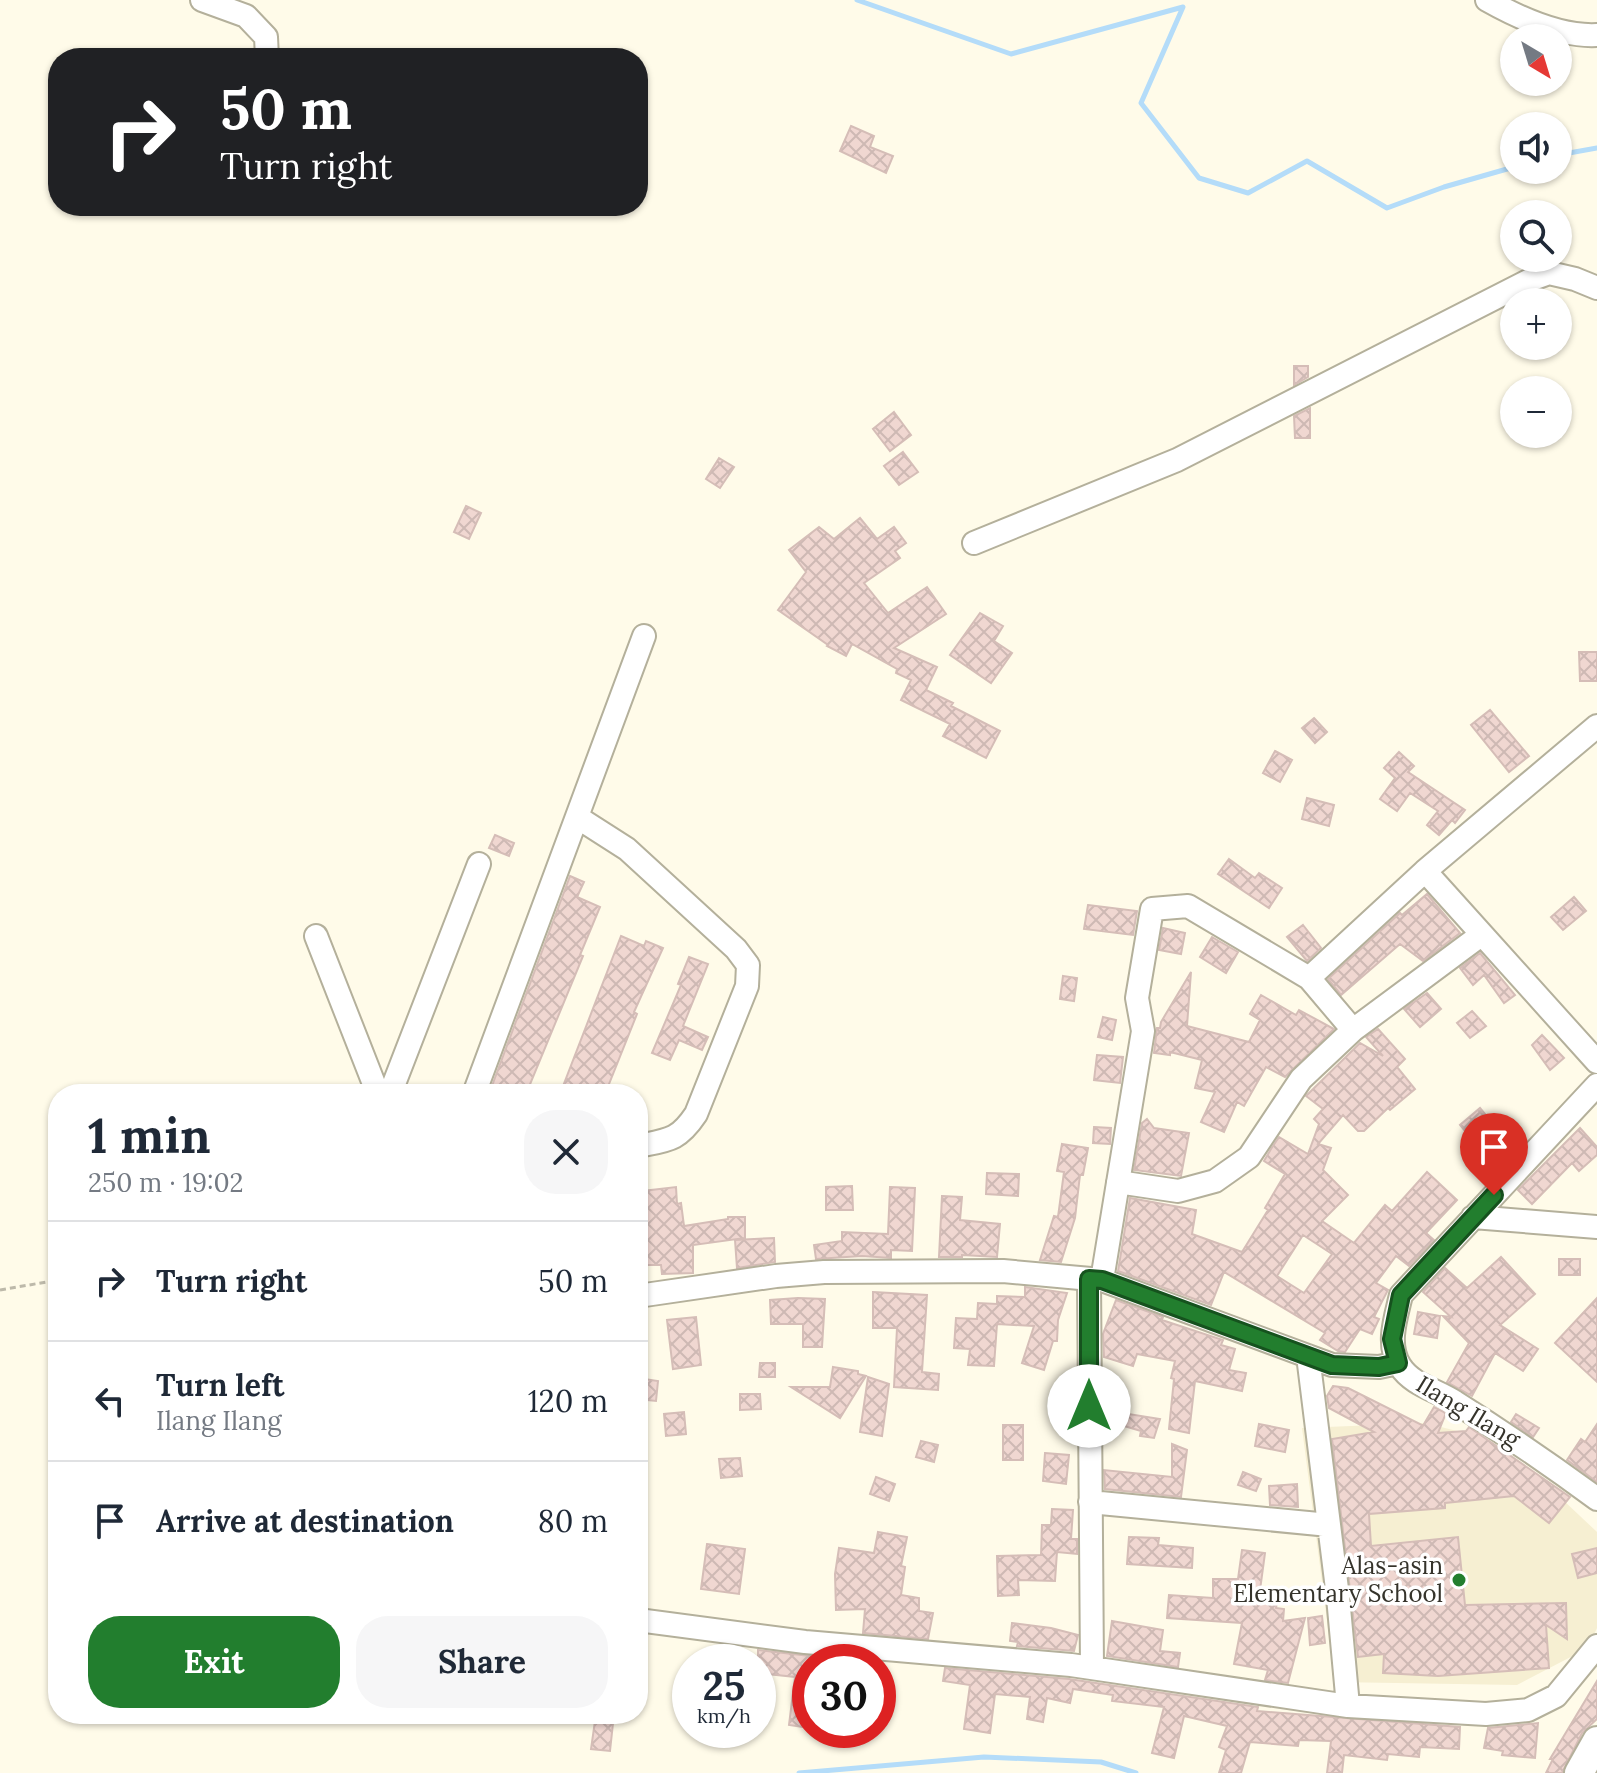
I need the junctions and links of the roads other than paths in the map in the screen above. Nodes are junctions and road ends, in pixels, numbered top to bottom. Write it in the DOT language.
graph roads {
  1 [pos="202,0"];
  2 [pos="1487,0"];
  3 [pos="1597,35"];
  4 [pos="267,48"];
  5 [pos="1597,288"];
  6 [pos="974,543"];
  7 [pos="644,636"];
  8 [pos="1597,726"];
  9 [pos="577,817"];
  10 [pos="479,864"];
  11 [pos="1425,871"];
  12 [pos="1481,935"];
  13 [pos="316,936"];
  14 [pos="1309,978"];
  15 [pos="1353,1030"];
  16 [pos="1597,1062"];
  17 [pos="374,1084"];
  18 [pos="394,1084"];
  19 [pos="478,1084"];
  20 [pos="1597,1085"];
  21 [pos="648,1144"];
  22 [pos="1118,1182"];
  23 [pos="1473,1217"];
  24 [pos="1597,1227"];
  25 [pos="1095,1279"];
  26 [pos="648,1295"];
  27 [pos="1308,1356"];
  28 [pos="1398,1363"];
  29 [pos="1597,1499"];
  30 [pos="1090,1502"];
  31 [pos="1329,1525"];
  32 [pos="648,1621"];
  33 [pos="1597,1646"];
  34 [pos="1092,1668"];
  35 [pos="1348,1706"];
  36 [pos="1597,1741"];
  37 [pos="1579,1773"];
  1 -- 4 [label="street"];
  2 -- 3 [label="street"];
  5 -- 6 [label="street"];
  7 -- 9 [label="street"];
  8 -- 11 [label="street"];
  9 -- 19 [label="street"];
  9 -- 21 [label="street"];
  10 -- 18 [label="street"];
  11 -- 12 [label="street"];
  11 -- 14 [label="street"];
  12 -- 15 [label="street"];
  12 -- 16 [label="street"];
  13 -- 17 [label="street"];
  14 -- 15 [label="street"];
  14 -- 22 [label="street"];
  15 -- 22 [label="street"];
  20 -- 23 [label="street, Ilang Ilang"];
  22 -- 25 [label="street"];
  23 -- 24 [label="street"];
  23 -- 28 [label="street, Ilang Ilang"];
  25 -- 26 [label="street"];
  25 -- 27 [label="street"];
  25 -- 30 [label="street"];
  27 -- 28 [label="street"];
  27 -- 31 [label="street"];
  28 -- 29 [label="street, Ilang Ilang"];
  30 -- 31 [label="street"];
  30 -- 34 [label="street"];
  31 -- 35 [label="street"];
  32 -- 34 [label="street"];
  33 -- 35 [label="street"];
  34 -- 35 [label="street"];
  36 -- 37 [label="main road"];
}
